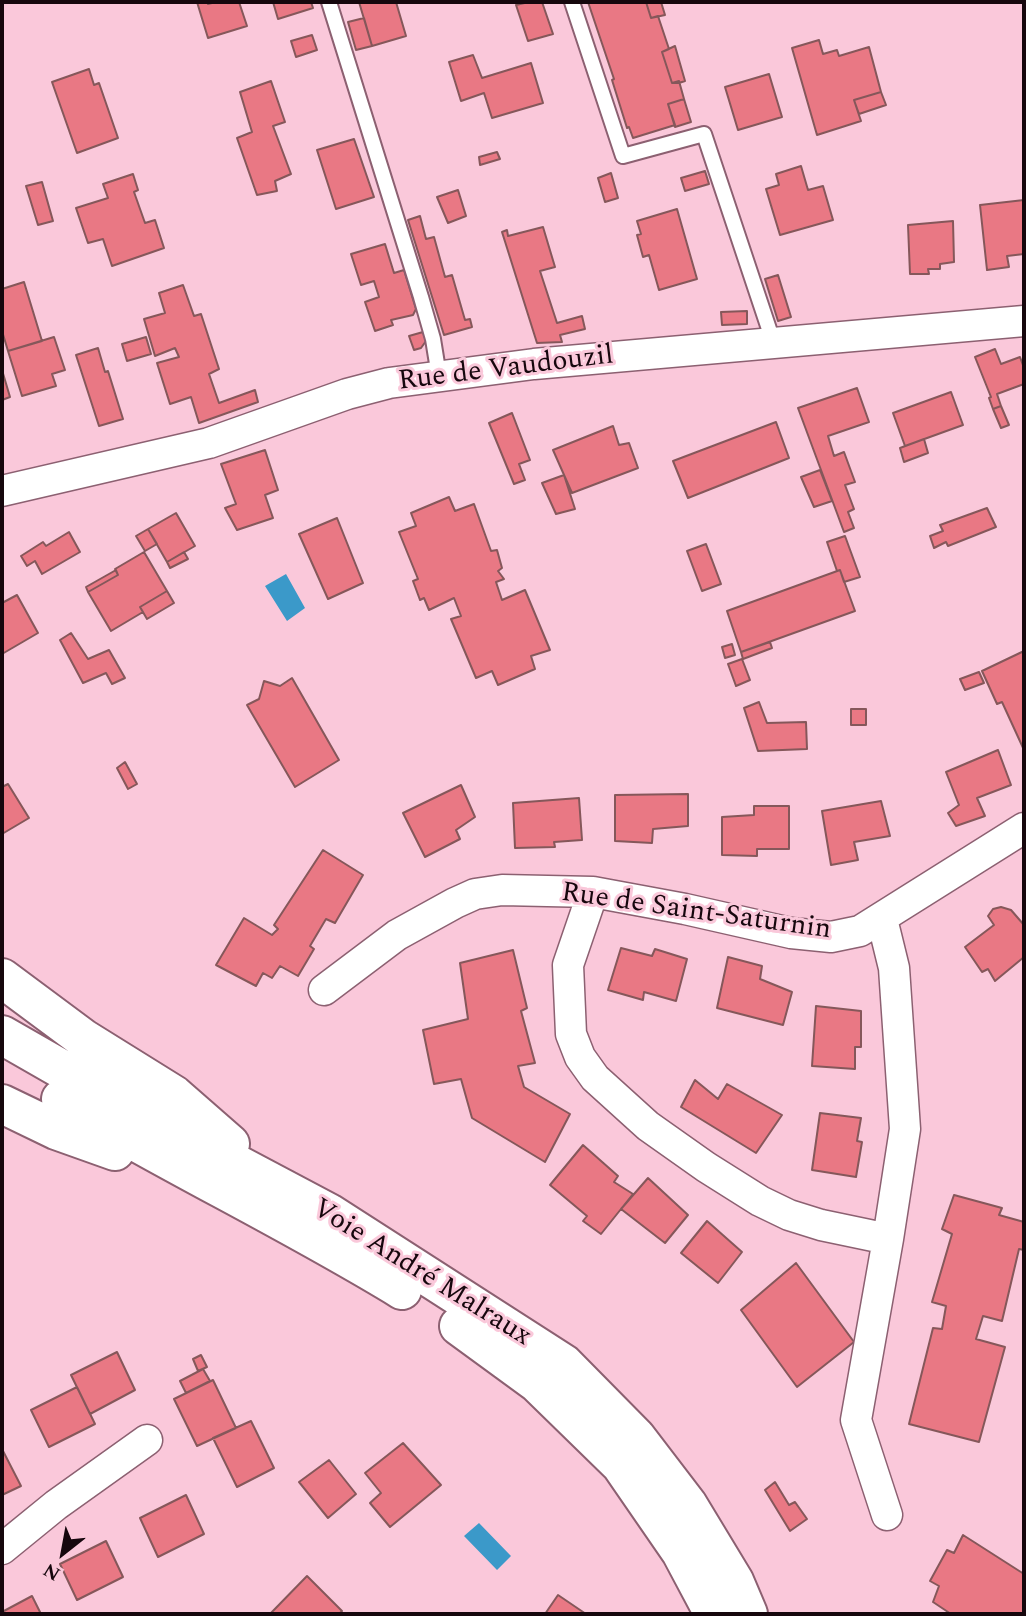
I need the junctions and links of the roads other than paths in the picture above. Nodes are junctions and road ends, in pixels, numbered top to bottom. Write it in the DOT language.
graph roads {
  1 [pos="329,2"];
  2 [pos="572,2"];
  3 [pos="1024,321"];
  4 [pos="774,344"];
  5 [pos="439,376"];
  6 [pos="2,491"];
  7 [pos="1024,828"];
  8 [pos="593,892"];
  9 [pos="882,919"];
  10 [pos="2,978"];
  11 [pos="324,990"];
  12 [pos="2,1035"];
  13 [pos="2,1064"];
  14 [pos="2,1104"];
  15 [pos="185,1170"];
  16 [pos="329,1213"];
  17 [pos="888,1239"];
  18 [pos="147,1440"];
  19 [pos="887,1515"];
  20 [pos="2,1549"];
  21 [pos="714,1614"];
  22 [pos="748,1614"];
  1 -- 5 [label="lane"];
  2 -- 4 [label="lane"];
  3 -- 4 [label="street, Rue de Vaudouzil"];
  4 -- 5 [label="street, Rue de Vaudouzil"];
  5 -- 6 [label="street, Rue de Vaudouzil"];
  7 -- 9 [label="street, Rue de Saint-Saturnin"];
  8 -- 9 [label="street, Rue de Saint-Saturnin"];
  8 -- 11 [label="street, Rue de Saint-Saturnin"];
  8 -- 17 [label="street"];
  9 -- 17 [label="street"];
  10 -- 16 [label="main road"];
  12 -- 16 [label="main road, Voie André Malraux"];
  13 -- 15 [label="main road, Voie André Malraux"];
  14 -- 15 [label="main road"];
  15 -- 21 [label="main road, Voie André Malraux"];
  16 -- 22 [label="main road, Voie André Malraux"];
  17 -- 19 [label="street"];
  18 -- 20 [label="street"];
}
